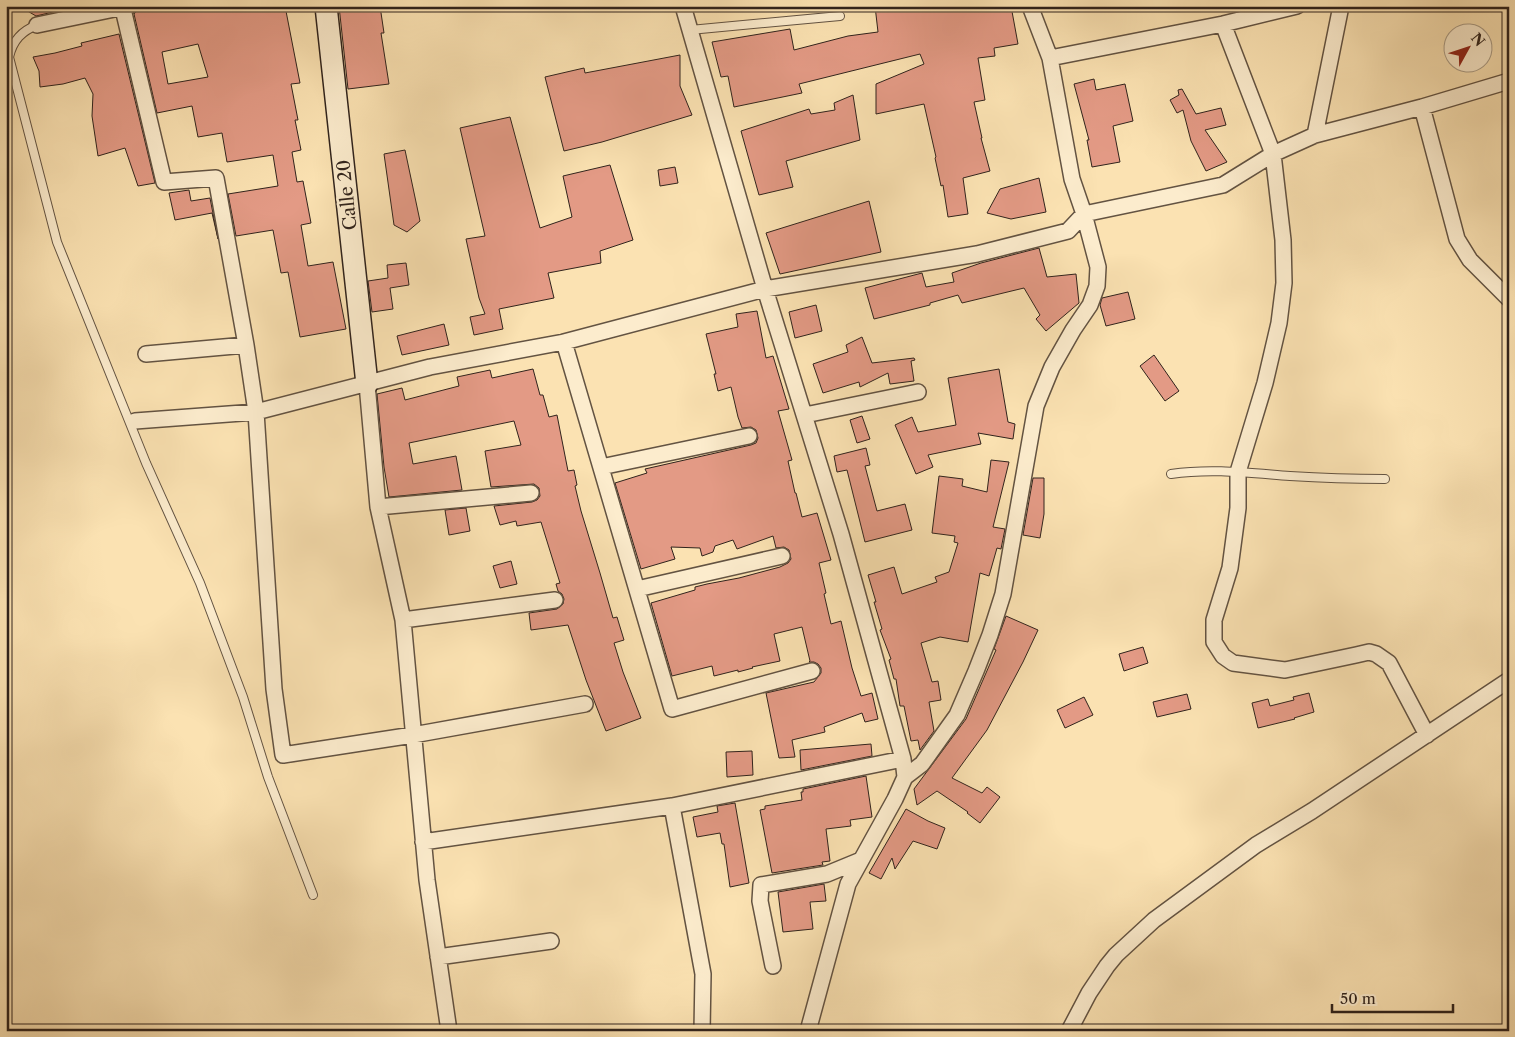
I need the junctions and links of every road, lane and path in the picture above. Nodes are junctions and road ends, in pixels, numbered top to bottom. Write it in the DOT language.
graph roads {
  1 [pos="326,6"];
  2 [pos="683,6"];
  3 [pos="1030,6"];
  4 [pos="1297,6"];
  5 [pos="1341,6"];
  6 [pos="126,8"];
  7 [pos="840,16"];
  8 [pos="1223,24"];
  9 [pos="37,25"];
  10 [pos="690,30"];
  11 [pos="1050,58"];
  12 [pos="1509,81"];
  13 [pos="1422,107"];
  14 [pos="1315,135"];
  15 [pos="1273,154"];
  16 [pos="1084,214"];
  17 [pos="765,289"];
  18 [pos="1509,298"];
  19 [pos="564,342"];
  20 [pos="246,345"];
  21 [pos="146,354"];
  22 [pos="367,384"];
  23 [pos="918,392"];
  24 [pos="256,412"];
  25 [pos="805,415"];
  26 [pos="135,421"];
  27 [pos="749,436"];
  28 [pos="601,467"];
  29 [pos="1238,472"];
  30 [pos="1171,474"];
  31 [pos="1385,478"];
  32 [pos="531,493"];
  33 [pos="378,507"];
  34 [pos="782,556"];
  35 [pos="637,589"];
  36 [pos="555,600"];
  37 [pos="403,620"];
  38 [pos="812,671"];
  39 [pos="1509,680"];
  40 [pos="584,704"];
  41 [pos="413,735"];
  42 [pos="1427,735"];
  43 [pos="903,760"];
  44 [pos="904,777"];
  45 [pos="672,806"];
  46 [pos="423,842"];
  47 [pos="861,860"];
  48 [pos="313,895"];
  49 [pos="551,940"];
  50 [pos="438,957"];
  51 [pos="773,966"];
  52 [pos="449,1031"];
  53 [pos="702,1031"];
  54 [pos="808,1031"];
  55 [pos="1069,1031"];
  1 -- 22 [label="main road, Calle 20"];
  2 -- 10 [label="street"];
  3 -- 11 [label="street"];
  4 -- 8 [label="street"];
  5 -- 14 [label="street"];
  6 -- 9 [label="street"];
  6 -- 20 [label="street"];
  7 -- 10 [label="lane"];
  8 -- 11 [label="street"];
  8 -- 15 [label="street"];
  9 -- 48 [label="lane"];
  10 -- 17 [label="street"];
  11 -- 16 [label="street"];
  12 -- 13 [label="street"];
  13 -- 14 [label="street"];
  13 -- 18 [label="street"];
  14 -- 15 [label="street"];
  15 -- 16 [label="street"];
  15 -- 29 [label="street"];
  16 -- 17 [label="street"];
  16 -- 44 [label="street"];
  17 -- 19 [label="street"];
  17 -- 25 [label="street"];
  19 -- 22 [label="street"];
  19 -- 28 [label="street"];
  20 -- 21 [label="street"];
  20 -- 24 [label="street"];
  22 -- 24 [label="street"];
  22 -- 33 [label="street"];
  23 -- 25 [label="street"];
  24 -- 26 [label="street"];
  24 -- 41 [label="street"];
  25 -- 43 [label="street"];
  27 -- 28 [label="street"];
  28 -- 35 [label="street"];
  29 -- 30 [label="lane"];
  29 -- 31 [label="lane"];
  29 -- 42 [label="street"];
  32 -- 33 [label="street"];
  33 -- 37 [label="street"];
  34 -- 35 [label="street"];
  35 -- 38 [label="street"];
  36 -- 37 [label="street"];
  37 -- 41 [label="street"];
  39 -- 42 [label="street"];
  40 -- 41 [label="street"];
  41 -- 46 [label="street"];
  42 -- 55 [label="street"];
  43 -- 44 [label="street"];
  43 -- 45 [label="street"];
  44 -- 47 [label="street"];
  45 -- 46 [label="street"];
  45 -- 53 [label="street"];
  46 -- 50 [label="street"];
  47 -- 51 [label="street"];
  47 -- 54 [label="street"];
  49 -- 50 [label="street"];
  50 -- 52 [label="street"];
}
